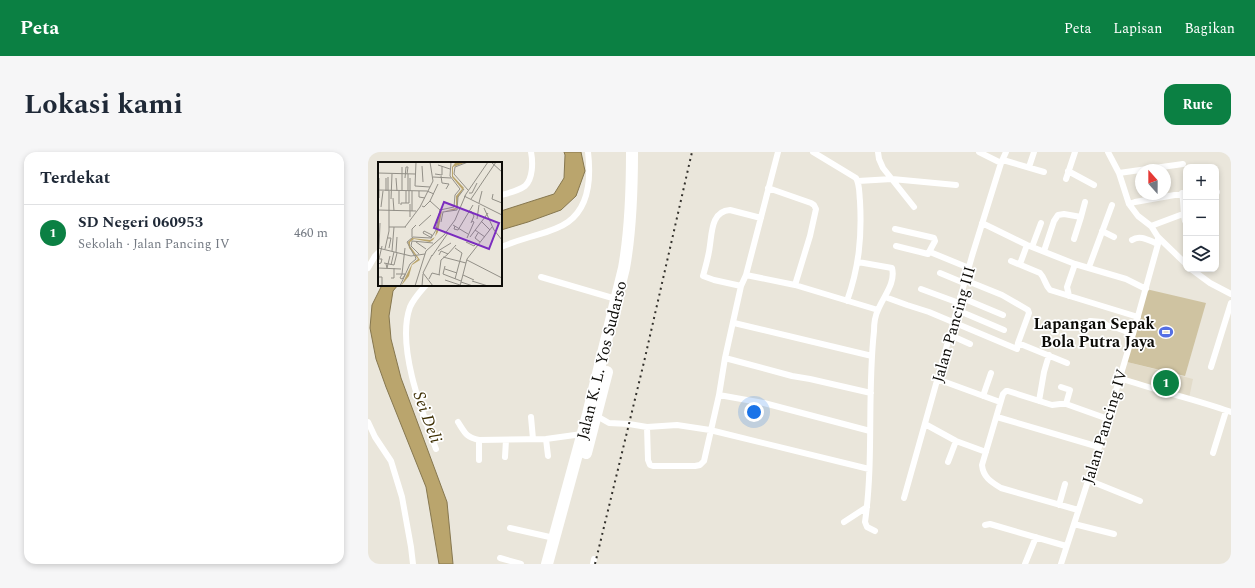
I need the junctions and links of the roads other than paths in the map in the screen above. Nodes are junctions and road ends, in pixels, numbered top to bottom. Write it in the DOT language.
graph roads {
  1 [pos="531,152"];
  2 [pos="588,152"];
  3 [pos="632,152"];
  4 [pos="640,152"];
  5 [pos="778,152"];
  6 [pos="813,152"];
  7 [pos="878,152"];
  8 [pos="979,152"];
  9 [pos="1006,152"];
  10 [pos="1034,152"];
  11 [pos="1075,152"];
  12 [pos="1108,152"];
  13 [pos="1002,161"];
  14 [pos="1183,164"];
  15 [pos="1029,167"];
  16 [pos="1068,171"];
  17 [pos="1044,172"];
  18 [pos="1119,173"];
  19 [pos="892,179"];
  20 [pos="1066,179"];
  21 [pos="858,181"];
  22 [pos="956,184"];
  23 [pos="1094,185"];
  24 [pos="768,188"];
  25 [pos="1183,193"];
  26 [pos="502,195"];
  27 [pos="1085,202"];
  28 [pos="1128,204"];
  29 [pos="1112,205"];
  30 [pos="914,207"];
  31 [pos="1183,214"];
  32 [pos="1081,217"];
  33 [pos="761,218"];
  34 [pos="982,223"];
  35 [pos="1041,223"];
  36 [pos="1151,226"];
  37 [pos="895,229"];
  38 [pos="1102,231"];
  39 [pos="1114,237"];
  40 [pos="1158,237"];
  41 [pos="1074,239"];
  42 [pos="1132,240"];
  43 [pos="1158,244"];
  44 [pos="896,246"];
  45 [pos="1030,246"];
  46 [pos="502,247"];
  47 [pos="930,252"];
  48 [pos="1044,252"];
  49 [pos="378,253"];
  50 [pos="1010,260"];
  51 [pos="1183,261"];
  52 [pos="858,262"];
  53 [pos="1020,264"];
  54 [pos="1075,264"];
  55 [pos="1089,267"];
  56 [pos="368,268"];
  57 [pos="968,268"];
  58 [pos="1195,272"];
  59 [pos="940,273"];
  60 [pos="746,275"];
  61 [pos="541,277"];
  62 [pos="965,281"];
  63 [pos="795,285"];
  64 [pos="425,286"];
  65 [pos="741,286"];
  66 [pos="921,289"];
  67 [pos="1146,289"];
  68 [pos="1231,294"];
  69 [pos="1069,296"];
  70 [pos="886,297"];
  71 [pos="616,299"];
  72 [pos="847,301"];
  73 [pos="959,303"];
  74 [pos="1231,303"];
  75 [pos="878,310"];
  76 [pos="1003,314"];
  77 [pos="1138,317"];
  78 [pos="1090,321"];
  79 [pos="954,322"];
  80 [pos="734,323"];
  81 [pos="1004,330"];
  82 [pos="1134,334"];
  83 [pos="950,335"];
  84 [pos="1018,343"];
  85 [pos="970,344"];
  86 [pos="1049,355"];
  87 [pos="872,356"];
  88 [pos="725,358"];
  89 [pos="1067,363"];
  90 [pos="1211,367"];
  91 [pos="991,373"];
  92 [pos="1120,378"];
  93 [pos="937,379"];
  94 [pos="1060,387"];
  95 [pos="871,393"];
  96 [pos="719,395"];
  97 [pos="983,396"];
  98 [pos="1039,401"];
  99 [pos="1000,402"];
  100 [pos="1066,404"];
  101 [pos="1229,411"];
  102 [pos="592,415"];
  103 [pos="997,417"];
  104 [pos="531,418"];
  105 [pos="1108,419"];
  106 [pos="368,422"];
  107 [pos="458,422"];
  108 [pos="925,424"];
  109 [pos="647,427"];
  110 [pos="710,430"];
  111 [pos="870,431"];
  112 [pos="582,434"];
  113 [pos="533,439"];
  114 [pos="546,439"];
  115 [pos="479,440"];
  116 [pos="506,440"];
  117 [pos="956,441"];
  118 [pos="1099,447"];
  119 [pos="436,449"];
  120 [pos="986,452"];
  121 [pos="1213,453"];
  122 [pos="548,456"];
  123 [pos="505,457"];
  124 [pos="479,460"];
  125 [pos="948,462"];
  126 [pos="869,469"];
  127 [pos="1088,480"];
  128 [pos="1065,484"];
  129 [pos="904,498"];
  130 [pos="1140,501"];
  131 [pos="1059,505"];
  132 [pos="867,507"];
  133 [pos="1078,510"];
  134 [pos="844,522"];
  135 [pos="1074,524"];
  136 [pos="985,525"];
  137 [pos="510,528"];
  138 [pos="875,531"];
  139 [pos="1114,534"];
  140 [pos="1036,537"];
  141 [pos="554,538"];
  142 [pos="1066,546"];
  143 [pos="500,558"];
  144 [pos="413,564"];
  145 [pos="521,564"];
  146 [pos="547,564"];
  147 [pos="555,564"];
  148 [pos="1025,564"];
  149 [pos="1061,564"];
  1 -- 26 [label="street"];
  2 -- 46 [label="street"];
  3 -- 71 [label="highway, Jalan K. L. Yos Sudarso"];
  4 -- 102 [label="highway, Jalan K. L. Yos Sudarso"];
  5 -- 24 [label="street"];
  6 -- 21 [label="street"];
  7 -- 19 [label="street"];
  8 -- 13 [label="street"];
  9 -- 13 [label="street, Jalan Pancing III"];
  10 -- 15 [label="street"];
  11 -- 16 [label="street"];
  12 -- 18 [label="street"];
  13 -- 15 [label="street"];
  13 -- 34 [label="street, Jalan Pancing III"];
  14 -- 18 [label="street"];
  15 -- 17 [label="street"];
  16 -- 20 [label="street"];
  16 -- 23 [label="street"];
  18 -- 28 [label="street"];
  19 -- 21 [label="street"];
  19 -- 22 [label="street"];
  19 -- 30 [label="street"];
  21 -- 52 [label="street"];
  24 -- 33 [label="street"];
  24 -- 63 [label="street"];
  25 -- 28 [label="street"];
  27 -- 32 [label="street"];
  28 -- 36 [label="street"];
  29 -- 38 [label="street"];
  31 -- 36 [label="street"];
  32 -- 41 [label="street"];
  32 -- 48 [label="street"];
  33 -- 60 [label="street"];
  33 -- 65 [label="street"];
  34 -- 45 [label="street"];
  34 -- 57 [label="street, Jalan Pancing III"];
  35 -- 45 [label="street"];
  36 -- 40 [label="street"];
  37 -- 47 [label="street"];
  38 -- 39 [label="street"];
  38 -- 55 [label="street"];
  40 -- 43 [label="street, Jalan Pancing IV"];
  40 -- 51 [label="street"];
  42 -- 43 [label="street"];
  43 -- 67 [label="street, Jalan Pancing IV"];
  44 -- 47 [label="street"];
  45 -- 48 [label="street"];
  45 -- 53 [label="street"];
  47 -- 57 [label="street"];
  48 -- 54 [label="street"];
  49 -- 56 [label="street"];
  50 -- 53 [label="street"];
  52 -- 70 [label="street"];
  52 -- 72 [label="street"];
  53 -- 69 [label="street"];
  54 -- 55 [label="street"];
  54 -- 69 [label="street"];
  55 -- 67 [label="street"];
  57 -- 62 [label="street, Jalan Pancing III"];
  58 -- 68 [label="street"];
  59 -- 62 [label="street"];
  60 -- 63 [label="street"];
  60 -- 65 [label="street"];
  61 -- 71 [label="street"];
  62 -- 73 [label="street, Jalan Pancing III"];
  62 -- 84 [label="street"];
  63 -- 72 [label="street"];
  64 -- 119 [label="street"];
  65 -- 80 [label="street"];
  66 -- 73 [label="street"];
  67 -- 77 [label="street, Jalan Pancing IV"];
  69 -- 77 [label="street"];
  70 -- 75 [label="street"];
  70 -- 79 [label="street"];
  71 -- 102 [label="highway, Jalan K. L. Yos Sudarso"];
  72 -- 75 [label="street"];
  73 -- 76 [label="street"];
  73 -- 79 [label="street, Jalan Pancing III"];
  73 -- 81 [label="street"];
  74 -- 90 [label="street"];
  75 -- 87 [label="street"];
  77 -- 82 [label="street, Jalan Pancing IV"];
  78 -- 82 [label="street"];
  79 -- 83 [label="street, Jalan Pancing III"];
  79 -- 84 [label="street"];
  80 -- 87 [label="street"];
  80 -- 88 [label="street"];
  82 -- 92 [label="street, Jalan Pancing IV"];
  83 -- 85 [label="street"];
  83 -- 93 [label="street, Jalan Pancing III"];
  84 -- 86 [label="street"];
  86 -- 89 [label="street"];
  86 -- 98 [label="street"];
  87 -- 95 [label="street"];
  88 -- 95 [label="street"];
  88 -- 96 [label="street"];
  91 -- 97 [label="street"];
  92 -- 101 [label="street"];
  92 -- 105 [label="street, Jalan Pancing IV"];
  93 -- 97 [label="street"];
  93 -- 108 [label="street, Jalan Pancing III"];
  94 -- 100 [label="street"];
  95 -- 111 [label="street"];
  96 -- 110 [label="street"];
  96 -- 111 [label="street"];
  97 -- 99 [label="street"];
  98 -- 99 [label="street"];
  98 -- 100 [label="street"];
  99 -- 103 [label="street"];
  100 -- 105 [label="street"];
  101 -- 121 [label="street"];
  102 -- 109 [label="street"];
  102 -- 112 [label="highway, Jalan K. L. Yos Sudarso"];
  102 -- 147 [label="highway, Jalan K. L. Yos Sudarso"];
  103 -- 118 [label="street"];
  103 -- 120 [label="street"];
  104 -- 113 [label="street"];
  105 -- 118 [label="street, Jalan Pancing IV"];
  106 -- 144 [label="street"];
  107 -- 115 [label="street"];
  108 -- 117 [label="street"];
  108 -- 129 [label="street, Jalan Pancing III"];
  109 -- 110 [label="street"];
  109 -- 110 [label="street"];
  110 -- 126 [label="street"];
  111 -- 126 [label="street"];
  112 -- 114 [label="street"];
  112 -- 141 [label="highway, Jalan K. L. Yos Sudarso"];
  113 -- 114 [label="street"];
  113 -- 116 [label="street"];
  114 -- 122 [label="street"];
  115 -- 116 [label="street"];
  115 -- 124 [label="street"];
  116 -- 123 [label="street"];
  117 -- 120 [label="street"];
  117 -- 125 [label="street"];
  118 -- 127 [label="street, Jalan Pancing IV"];
  120 -- 131 [label="street"];
  126 -- 132 [label="street"];
  127 -- 130 [label="street"];
  127 -- 133 [label="street, Jalan Pancing IV"];
  128 -- 131 [label="street"];
  131 -- 133 [label="street"];
  132 -- 134 [label="street"];
  132 -- 138 [label="street"];
  133 -- 135 [label="street, Jalan Pancing IV"];
  135 -- 139 [label="street"];
  135 -- 142 [label="street, Jalan Pancing IV"];
  136 -- 140 [label="street"];
  137 -- 141 [label="street"];
  140 -- 142 [label="street"];
  140 -- 148 [label="street"];
  141 -- 146 [label="highway, Jalan K. L. Yos Sudarso"];
  142 -- 149 [label="street, Jalan Pancing IV"];
  143 -- 145 [label="street"];
}
